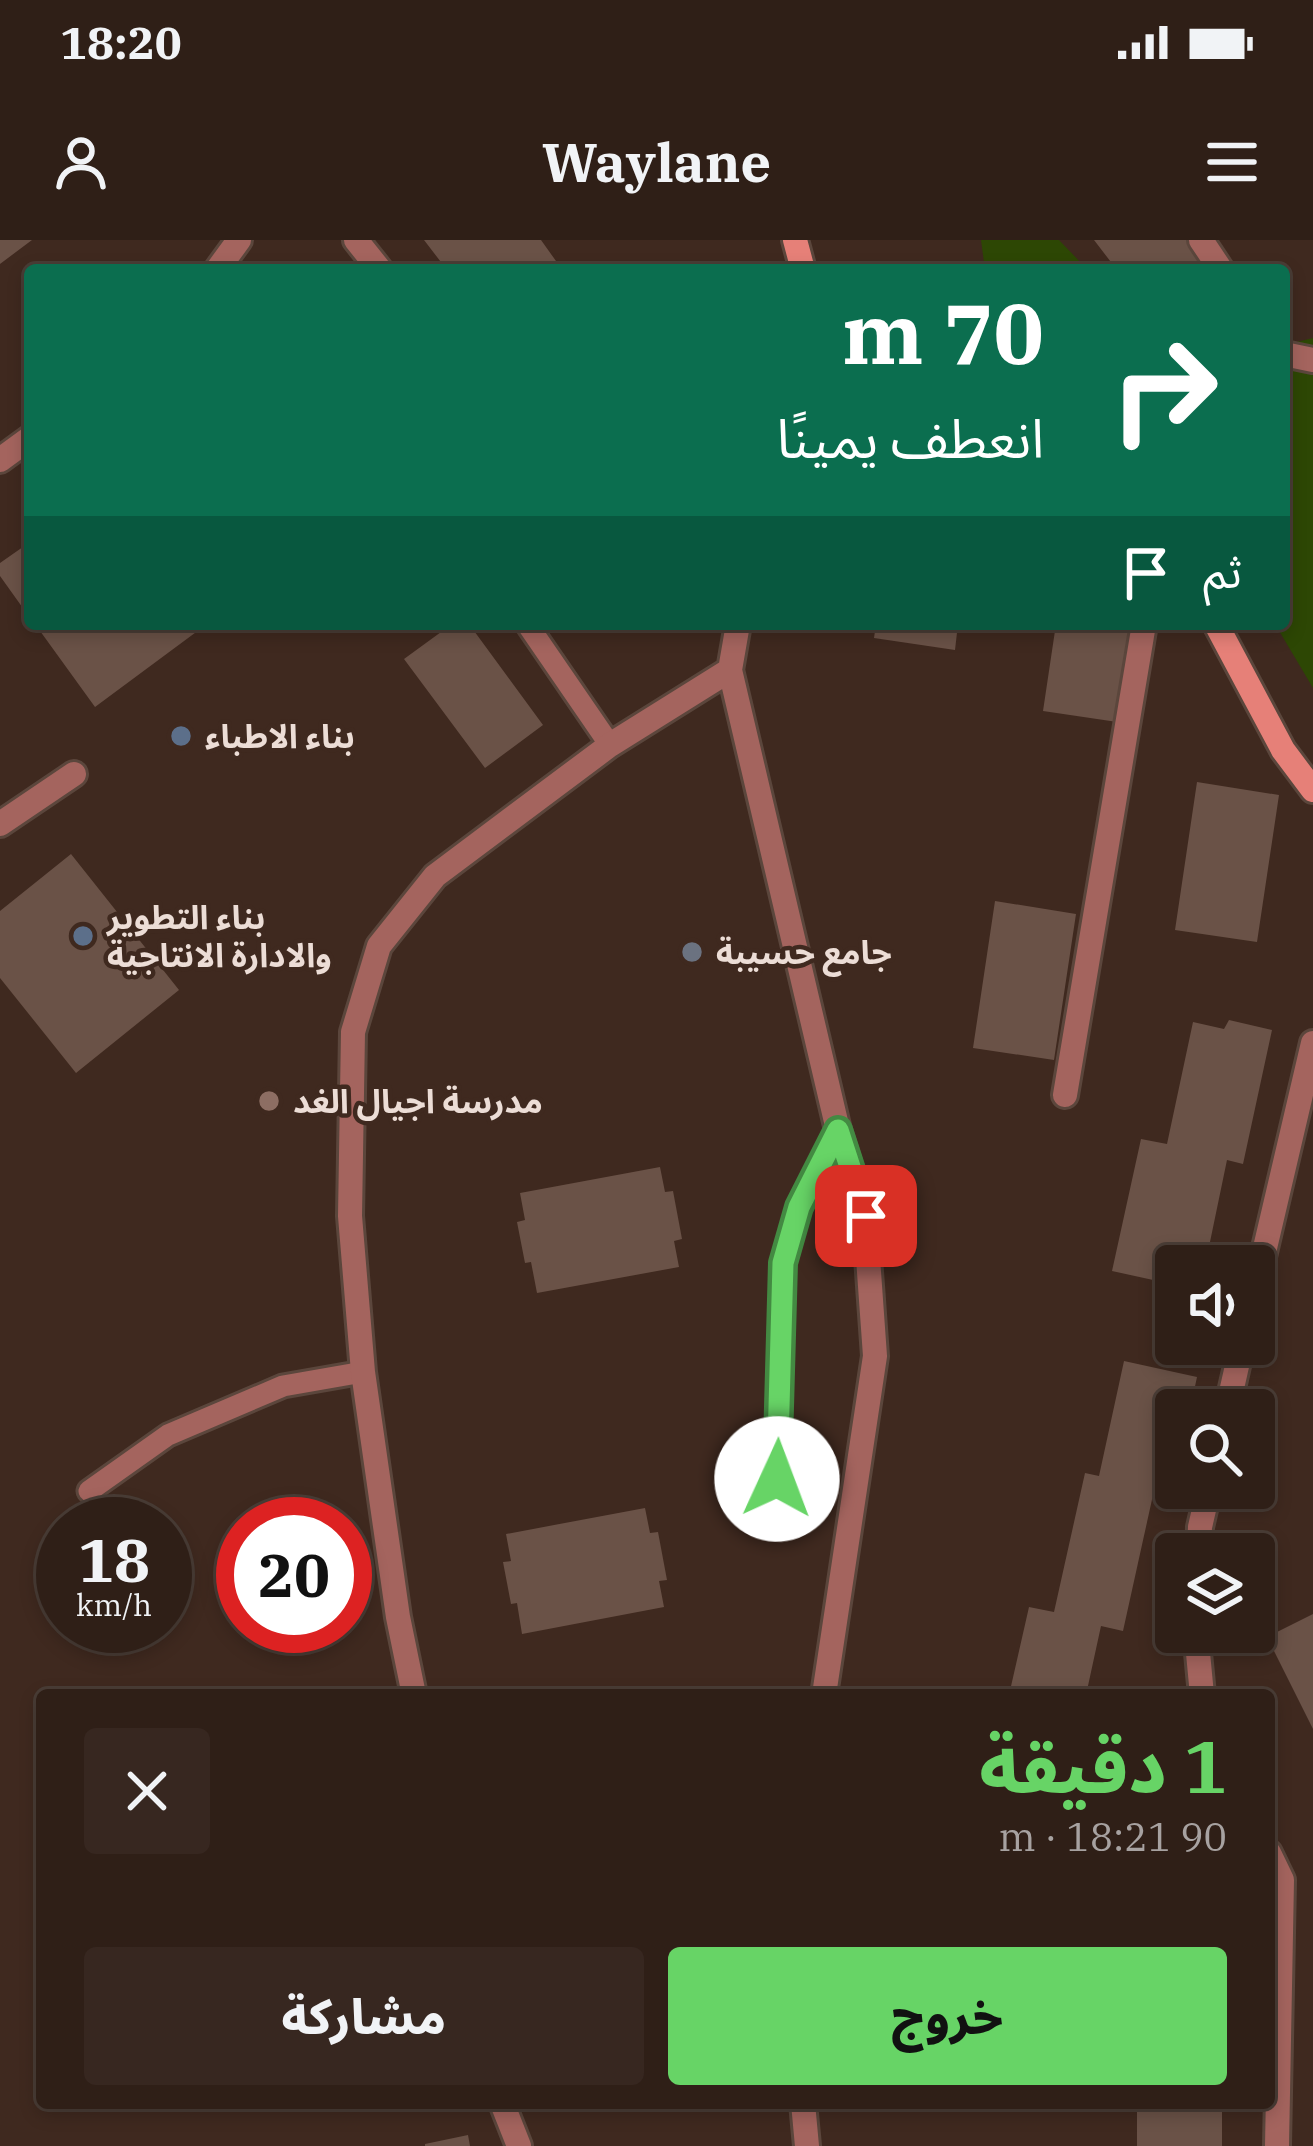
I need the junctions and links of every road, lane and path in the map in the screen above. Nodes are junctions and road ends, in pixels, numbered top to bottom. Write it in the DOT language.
graph roads {
  1 [pos="356,240"];
  2 [pos="375,264"];
  3 [pos="530,630"];
  4 [pos="737,630"];
  5 [pos="1143,630"];
  6 [pos="1219,630"];
  7 [pos="730,670"];
  8 [pos="610,745"];
  9 [pos="74,774"];
  10 [pos="1313,790"];
  11 [pos="0,824"];
  12 [pos="1313,1043"];
  13 [pos="1065,1095"];
  14 [pos="838,1130"];
  15 [pos="1266,1245"];
  16 [pos="363,1372"];
  17 [pos="777,1479"];
  18 [pos="89,1491"];
  19 [pos="1198,1653"];
  20 [pos="413,1689"];
  21 [pos="825,1689"];
  22 [pos="1201,1689"];
  23 [pos="1275,1865"];
  24 [pos="504,2109"];
  25 [pos="804,2109"];
  26 [pos="519,2146"];
  27 [pos="807,2146"];
  28 [pos="1277,2146"];
  1 -- 2 [label="street"];
  3 -- 8 [label="lane"];
  4 -- 7 [label="street"];
  5 -- 13 [label="street"];
  6 -- 10 [label="street"];
  7 -- 8 [label="street"];
  7 -- 14 [label="street"];
  8 -- 16 [label="street"];
  9 -- 11 [label="street"];
  12 -- 15 [label="street"];
  14 -- 17 [label="lane"];
  14 -- 21 [label="street"];
  16 -- 18 [label="lane"];
  16 -- 20 [label="street"];
  19 -- 22 [label="street"];
  23 -- 28 [label="street"];
  24 -- 26 [label="street"];
  25 -- 27 [label="street"];
}
